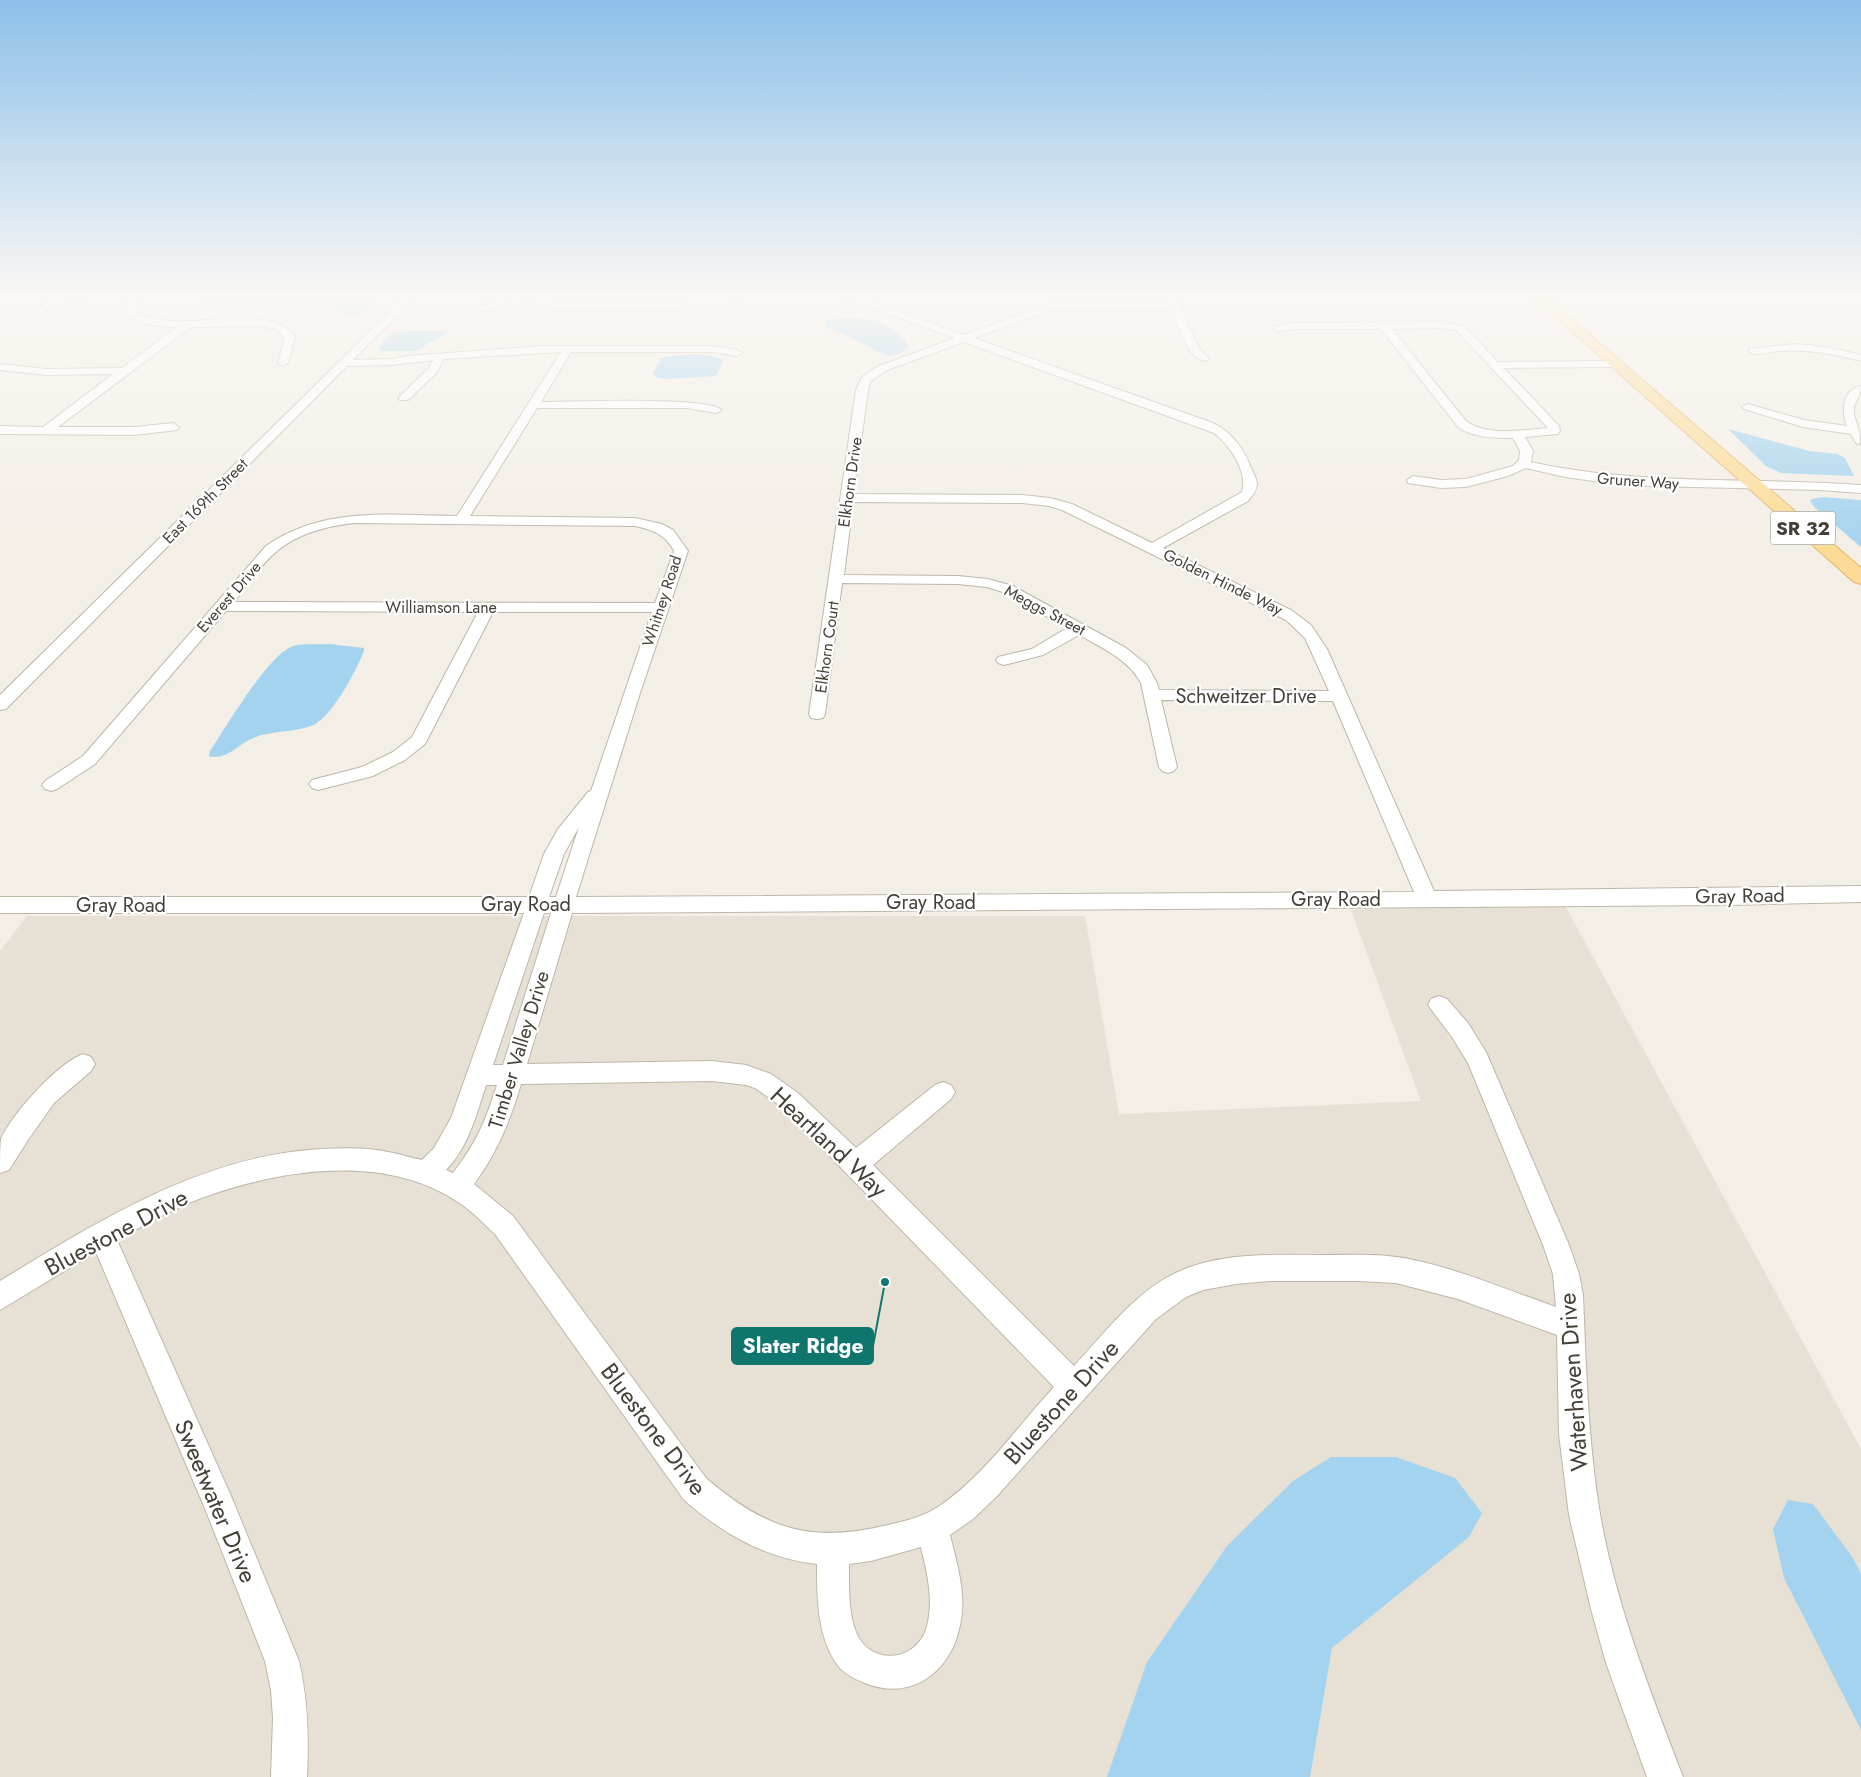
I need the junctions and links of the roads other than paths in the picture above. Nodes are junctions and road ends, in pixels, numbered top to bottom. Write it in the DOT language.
graph roads {
  1 [pos="113,380"];
  2 [pos="326,380"];
  3 [pos="423,380"];
  4 [pos="548,380"];
  5 [pos="866,380"];
  6 [pos="1081,380"];
  7 [pos="1427,380"];
  8 [pos="1509,380"];
  9 [pos="1634,380"];
  10 [pos="1861,389"];
  11 [pos="404,398"];
  12 [pos="532,405"];
  13 [pos="1748,407"];
  14 [pos="716,410"];
  15 [pos="173,427"];
  16 [pos="0,430"];
  17 [pos="45,431"];
  18 [pos="1515,433"];
  19 [pos="1858,436"];
  20 [pos="1524,464"];
  21 [pos="1413,480"];
  22 [pos="1755,486"];
  23 [pos="1861,489"];
  24 [pos="848,498"];
  25 [pos="462,520"];
  26 [pos="1152,548"];
  27 [pos="1861,578"];
  28 [pos="836,579"];
  29 [pos="222,606"];
  30 [pos="488,607"];
  31 [pos="660,608"];
  32 [pos="1079,628"];
  33 [pos="1004,660"];
  34 [pos="0,688"];
  35 [pos="17,688"];
  36 [pos="1152,695"];
  37 [pos="1339,696"];
  38 [pos="0,705"];
  39 [pos="817,714"];
  40 [pos="1168,767"];
  41 [pos="318,784"];
  42 [pos="51,785"];
  43 [pos="602,786"];
  44 [pos="1861,894"];
  45 [pos="1427,899"];
  46 [pos="536,904"];
  47 [pos="0,905"];
  48 [pos="564,905"];
  49 [pos="1439,1005"];
  50 [pos="83,1064"];
  51 [pos="479,1075"];
  52 [pos="512,1075"];
  53 [pos="943,1092"];
  54 [pos="0,1162"];
  55 [pos="855,1164"];
  56 [pos="426,1174"];
  57 [pos="457,1187"];
  58 [pos="102,1236"];
  59 [pos="0,1296"];
  60 [pos="1569,1326"];
  61 [pos="1074,1386"];
  62 [pos="932,1527"];
  63 [pos="833,1550"];
  64 [pos="289,1777"];
  65 [pos="1665,1777"];
  1 -- 17 [label="street"];
  2 -- 35 [label="street, East 169th Street"];
  3 -- 11 [label="street"];
  4 -- 12 [label="street"];
  5 -- 24 [label="street, Elkhorn Drive"];
  6 -- 26 [label="street"];
  7 -- 18 [label="street"];
  8 -- 18 [label="street"];
  9 -- 22 [label="main road, SR 32"];
  10 -- 19 [label="street"];
  12 -- 14 [label="street"];
  12 -- 25 [label="street"];
  13 -- 19 [label="street"];
  15 -- 17 [label="street"];
  16 -- 17 [label="street"];
  18 -- 20 [label="street"];
  20 -- 21 [label="street"];
  20 -- 22 [label="street, Gruner Way"];
  22 -- 23 [label="street, Gruner Way"];
  22 -- 27 [label="main road, SR 32"];
  24 -- 26 [label="street, Golden Hinde Way"];
  24 -- 28 [label="street, Elkhorn Drive"];
  25 -- 29 [label="street, Everest Drive"];
  25 -- 31 [label="street, Whitney Road"];
  26 -- 37 [label="street, Golden Hinde Way"];
  28 -- 32 [label="street, Meggs Street"];
  28 -- 39 [label="street, Elkhorn Court"];
  29 -- 30 [label="street, Williamson Lane"];
  29 -- 42 [label="street, Everest Drive"];
  30 -- 31 [label="street, Williamson Lane"];
  30 -- 41 [label="street"];
  31 -- 43 [label="street, Whitney Road"];
  32 -- 33 [label="street"];
  32 -- 36 [label="street, Meggs Street"];
  34 -- 35 [label="street"];
  35 -- 38 [label="street, East 169th Street"];
  36 -- 37 [label="street, Schweitzer Drive"];
  36 -- 40 [label="street, Meggs Street"];
  37 -- 45 [label="street, Golden Hinde Way"];
  43 -- 46 [label="street, Whitney Road"];
  43 -- 48 [label="street, Whitney Road"];
  44 -- 45 [label="street, Gray Road"];
  45 -- 48 [label="street, Gray Road"];
  46 -- 47 [label="street, Gray Road"];
  46 -- 48 [label="street, Gray Road"];
  46 -- 51 [label="street, Timber Valley Drive"];
  48 -- 52 [label="street, Timber Valley Drive"];
  49 -- 60 [label="street, Waterhaven Drive"];
  50 -- 54 [label="street"];
  51 -- 52 [label="street, Heartland Way"];
  51 -- 56 [label="street, Timber Valley Drive"];
  52 -- 55 [label="street, Heartland Way"];
  52 -- 57 [label="street, Timber Valley Drive"];
  53 -- 55 [label="street"];
  55 -- 61 [label="street, Heartland Way"];
  56 -- 57 [label="street, Bluestone Drive"];
  56 -- 58 [label="street, Bluestone Drive"];
  57 -- 63 [label="street, Bluestone Drive"];
  58 -- 59 [label="street, Bluestone Drive"];
  58 -- 64 [label="street, Sweetwater Drive"];
  60 -- 61 [label="street, Bluestone Drive"];
  60 -- 65 [label="street, Waterhaven Drive"];
  61 -- 62 [label="street, Bluestone Drive"];
  62 -- 63 [label="street, Bluestone Drive"];
  62 -- 63 [label="street"];
}
